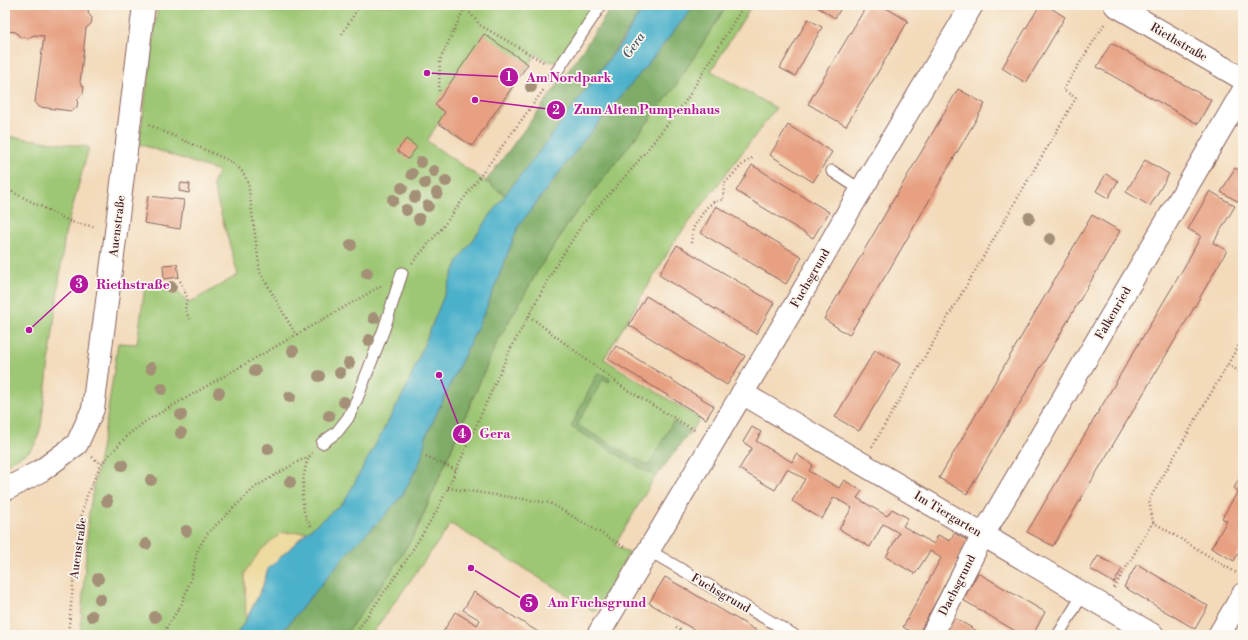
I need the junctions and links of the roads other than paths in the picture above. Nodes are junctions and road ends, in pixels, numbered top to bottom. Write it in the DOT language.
graph roads {
  1 [pos="144,5"];
  2 [pos="601,5"];
  3 [pos="972,5"];
  4 [pos="1115,5"];
  5 [pos="556,73"];
  6 [pos="1243,79"];
  7 [pos="1243,91"];
  8 [pos="832,171"];
  9 [pos="861,190"];
  10 [pos="402,273"];
  11 [pos="742,393"];
  12 [pos="322,443"];
  13 [pos="5,490"];
  14 [pos="982,535"];
  15 [pos="645,554"];
  16 [pos="1083,594"];
  17 [pos="1243,594"];
  18 [pos="598,635"];
  19 [pos="794,635"];
  20 [pos="932,635"];
  21 [pos="1058,635"];
  22 [pos="1153,635"];
  23 [pos="1218,635"];
  1 -- 13 [label="street, Auenstraße"];
  2 -- 5 [label="lane"];
  3 -- 9 [label="street, Fuchsgrund"];
  4 -- 6 [label="street, Riethstraße"];
  7 -- 14 [label="street, Falkenried"];
  8 -- 9 [label="lane"];
  9 -- 11 [label="street, Fuchsgrund"];
  10 -- 12 [label="lane"];
  11 -- 14 [label="street, Im Tiergarten"];
  11 -- 15 [label="street, Fuchsgrund"];
  14 -- 16 [label="street, Im Tiergarten"];
  14 -- 20 [label="street, Dachsgrund"];
  15 -- 18 [label="street, Fuchsgrund"];
  15 -- 19 [label="lane, Fuchsgrund"];
  16 -- 21 [label="lane"];
  16 -- 22 [label="street, Im Tiergarten"];
  17 -- 23 [label="street"];
}
